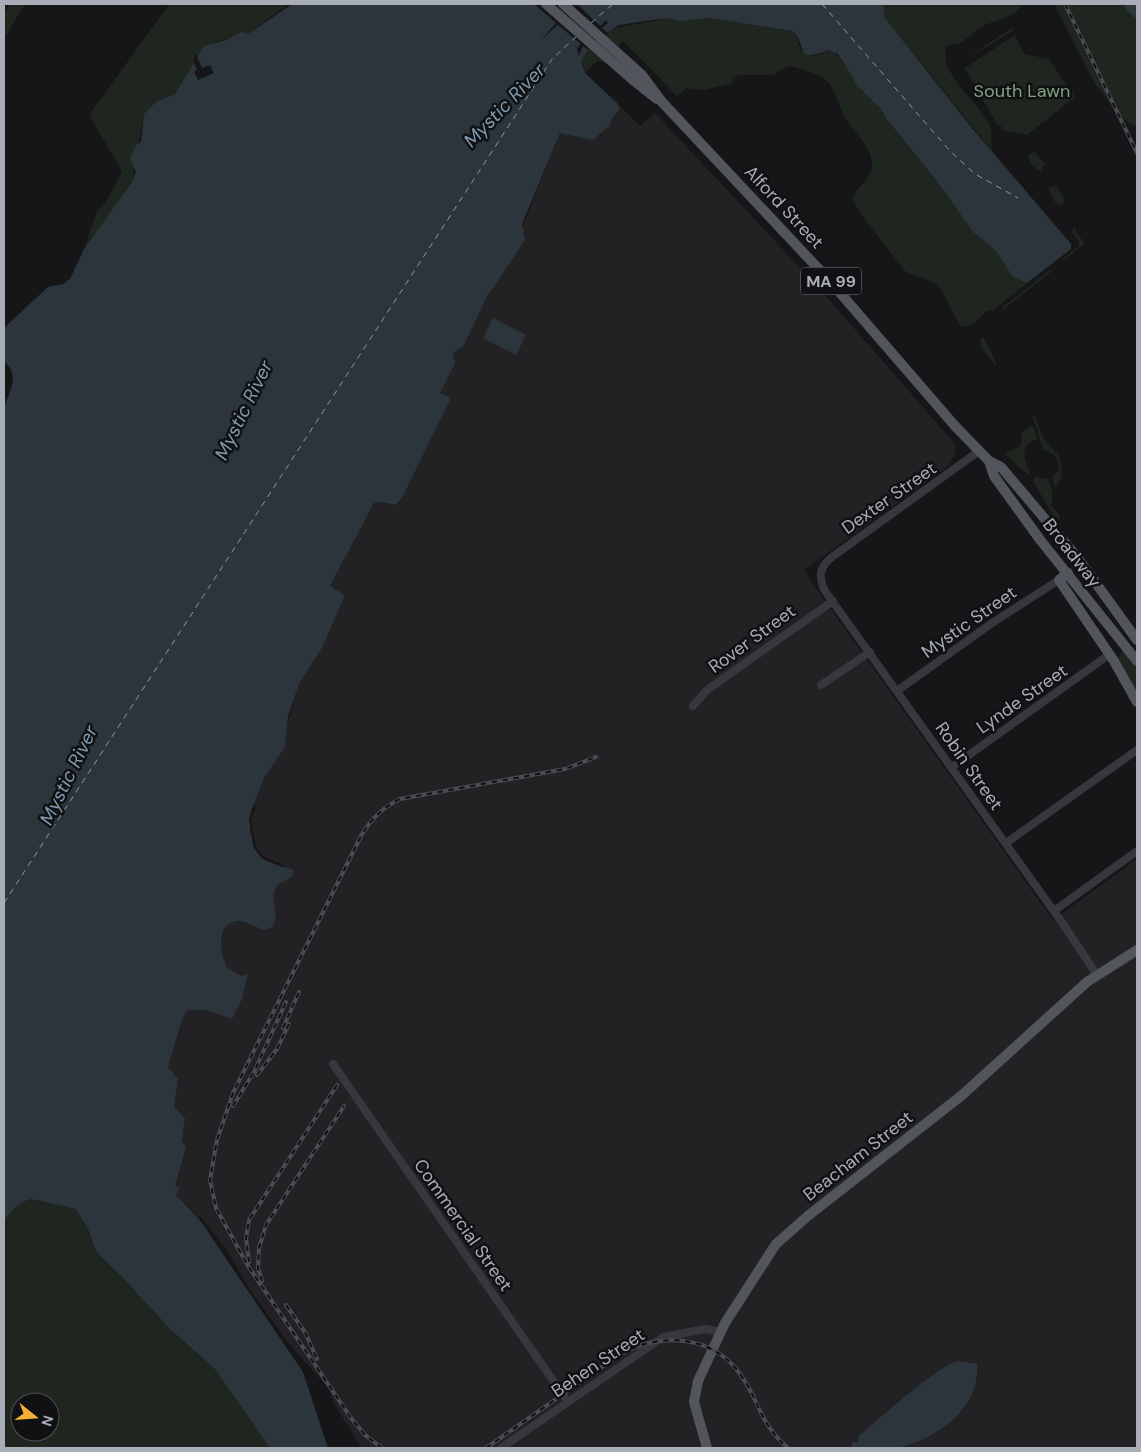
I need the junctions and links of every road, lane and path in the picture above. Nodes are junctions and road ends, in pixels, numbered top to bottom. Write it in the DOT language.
graph roads {
  1 [pos="546,4"];
  2 [pos="563,4"];
  3 [pos="662,102"];
  4 [pos="979,451"];
  5 [pos="989,461"];
  6 [pos="820,573"];
  7 [pos="1068,574"];
  8 [pos="1059,580"];
  9 [pos="833,600"];
  10 [pos="1137,640"];
  11 [pos="870,652"];
  12 [pos="1110,654"];
  13 [pos="1137,661"];
  14 [pos="820,685"];
  15 [pos="897,691"];
  16 [pos="1137,702"];
  17 [pos="693,706"];
  18 [pos="1137,750"];
  19 [pos="952,767"];
  20 [pos="1006,843"];
  21 [pos="1137,851"];
  22 [pos="1054,911"];
  23 [pos="1137,950"];
  24 [pos="1097,975"];
  25 [pos="333,1064"];
  26 [pos="721,1332"];
  27 [pos="568,1402"];
  28 [pos="501,1448"];
  29 [pos="707,1448"];
  1 -- 3 [label="main road, Alford Street / MA 99"];
  2 -- 3 [label="main road, Alford Street / MA 99"];
  3 -- 4 [label="main road, Alford Street / MA 99"];
  4 -- 5 [label="main road, Broadway / MA 99"];
  4 -- 6 [label="street, Dexter Street"];
  5 -- 7 [label="main road, Broadway / MA 99"];
  5 -- 10 [label="main road, Broadway / MA 99"];
  6 -- 9 [label="street, Robin Street"];
  7 -- 8 [label="main road"];
  7 -- 13 [label="main road, Broadway / MA 99"];
  8 -- 12 [label="main road"];
  8 -- 15 [label="street, Mystic Street"];
  9 -- 11 [label="street, Robin Street"];
  9 -- 17 [label="street, Rover Street"];
  11 -- 14 [label="street"];
  11 -- 15 [label="street, Robin Street"];
  12 -- 16 [label="main road"];
  12 -- 19 [label="street, Lynde Street"];
  15 -- 19 [label="street, Robin Street"];
  18 -- 20 [label="street"];
  19 -- 20 [label="street, Robin Street"];
  20 -- 22 [label="street, Robin Street"];
  21 -- 22 [label="street"];
  22 -- 24 [label="street, Robin Street"];
  23 -- 24 [label="main road, Beacham Street"];
  24 -- 26 [label="main road, Beacham Street"];
  25 -- 27 [label="street, Commercial Street"];
  26 -- 27 [label="street, Behen Street"];
  26 -- 29 [label="main road, Beacham Street"];
  27 -- 28 [label="street, Behen Street"];
}
